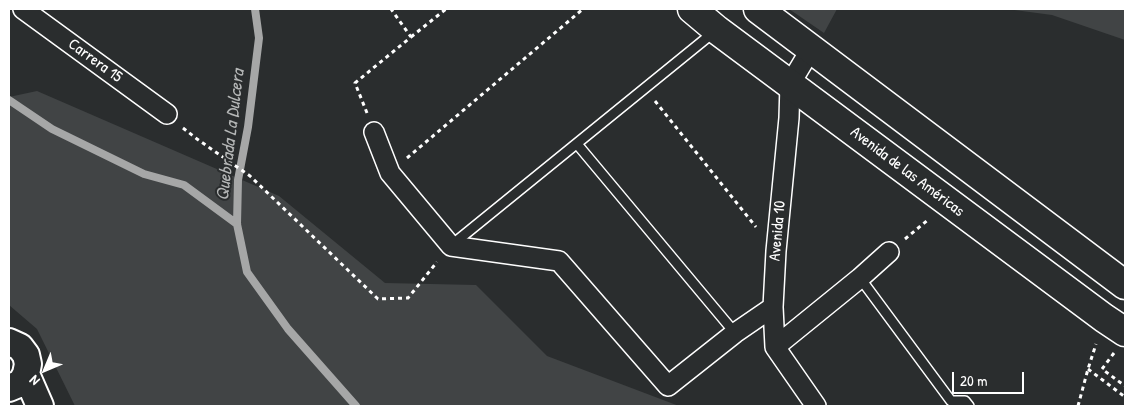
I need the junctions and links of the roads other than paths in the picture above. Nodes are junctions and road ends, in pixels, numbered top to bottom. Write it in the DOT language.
graph roads {
  1 [pos="24,9"];
  2 [pos="692,9"];
  3 [pos="758,9"];
  4 [pos="717,30"];
  5 [pos="811,49"];
  6 [pos="790,84"];
  7 [pos="167,114"];
  8 [pos="374,132"];
  9 [pos="577,144"];
  10 [pos="451,246"];
  11 [pos="889,252"];
  12 [pos="860,278"];
  13 [pos="1125,285"];
  14 [pos="773,307"];
  15 [pos="735,332"];
  16 [pos="1116,332"];
  17 [pos="9,342"];
  18 [pos="774,347"];
  19 [pos="18,381"];
  20 [pos="40,406"];
  21 [pos="816,406"];
  22 [pos="969,406"];
  1 -- 7 [label="street, Carrera 15"];
  2 -- 4 [label="main road, Avenida de las Américas"];
  3 -- 5 [label="main road"];
  4 -- 6 [label="main road, Avenida de las Américas"];
  4 -- 9 [label="lane"];
  5 -- 6 [label="street, Avenida 10"];
  5 -- 13 [label="main road"];
  6 -- 14 [label="street, Avenida 10"];
  6 -- 16 [label="main road, Avenida de las Américas"];
  8 -- 10 [label="street"];
  9 -- 10 [label="lane"];
  9 -- 15 [label="lane"];
  10 -- 15 [label="street"];
  11 -- 12 [label="street"];
  12 -- 18 [label="street"];
  12 -- 22 [label="lane"];
  14 -- 15 [label="street"];
  14 -- 18 [label="street, Avenida 10"];
  17 -- 19 [label="main road"];
  18 -- 21 [label="street"];
  19 -- 20 [label="main road"];
}
